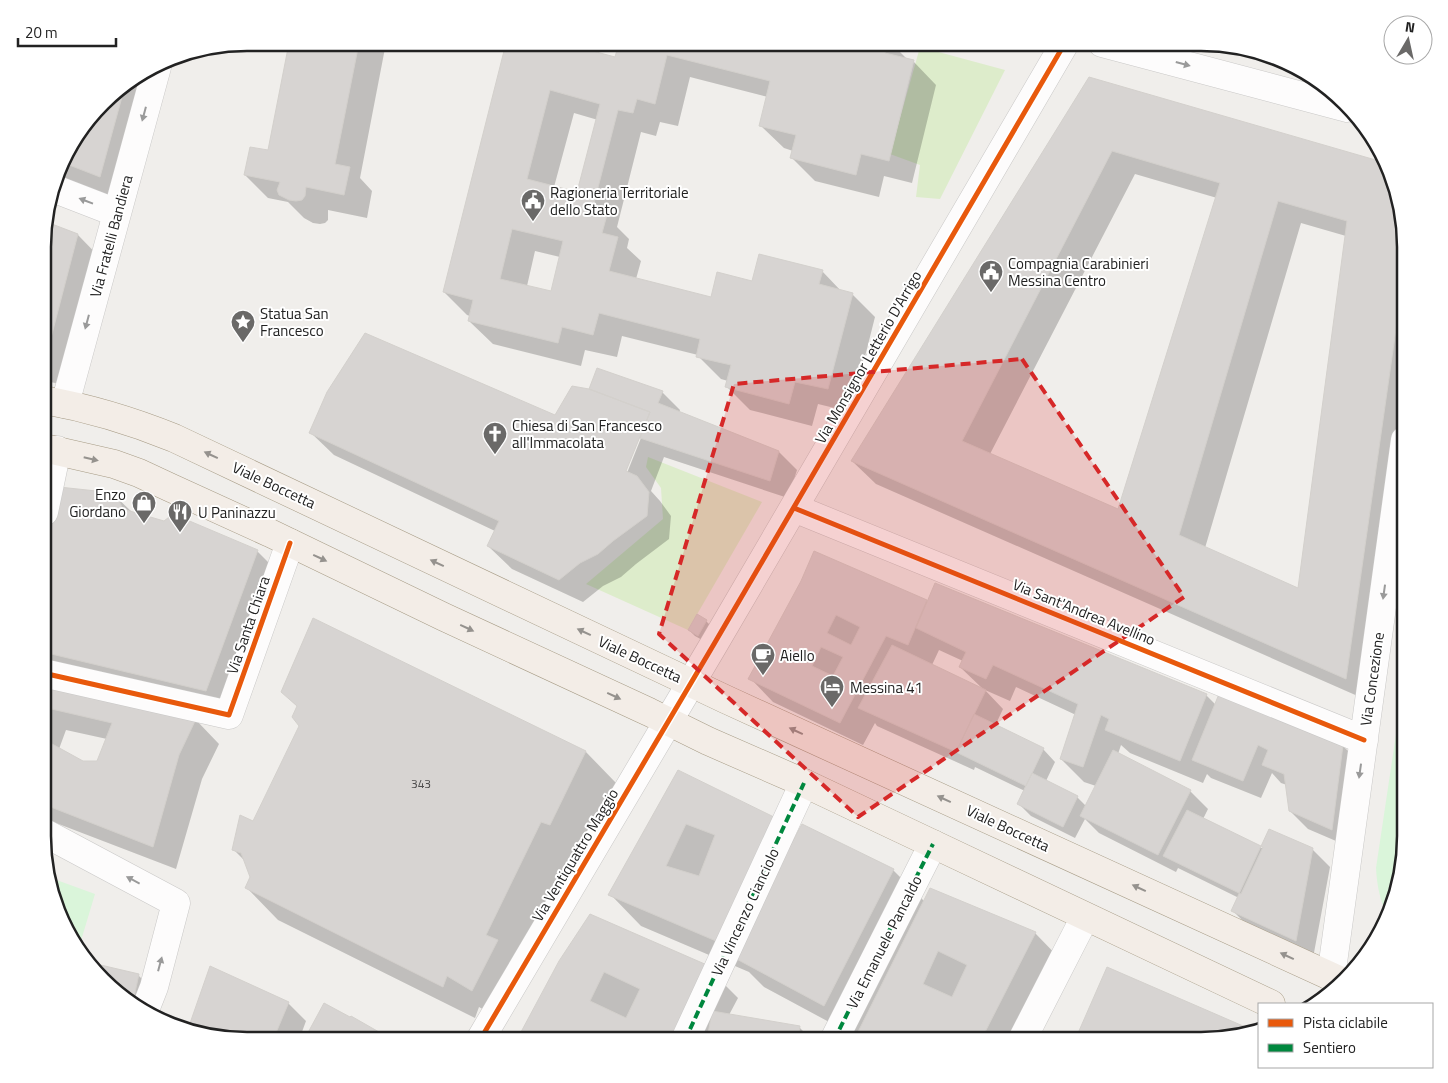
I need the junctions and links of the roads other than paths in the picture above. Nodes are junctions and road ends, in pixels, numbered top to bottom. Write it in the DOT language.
graph roads {
  1 [pos="1060,51"];
  2 [pos="1132,51"];
  3 [pos="155,75"];
  4 [pos="1335,105"];
  5 [pos="60,191"];
  6 [pos="118,213"];
  7 [pos="54,402"];
  8 [pos="51,449"];
  9 [pos="1397,499"];
  10 [pos="794,508"];
  11 [pos="290,543"];
  12 [pos="51,674"];
  13 [pos="691,683"];
  14 [pos="668,722"];
  15 [pos="1364,740"];
  16 [pos="804,784"];
  17 [pos="51,836"];
  18 [pos="934,844"];
  19 [pos="1085,917"];
  20 [pos="1336,977"];
  21 [pos="1335,978"];
  22 [pos="1269,1003"];
  23 [pos="147,1004"];
  24 [pos="485,1032"];
  25 [pos="689,1032"];
  26 [pos="838,1032"];
  27 [pos="1026,1032"];
  1 -- 10 [label="street, Via Monsignor Letterio D'Arrigo"];
  2 -- 4 [label="street, one-way"];
  3 -- 6 [label="street, Via Fratelli Bandiera, one-way"];
  6 -- 5 [label="street, one-way"];
  6 -- 7 [label="street, Via Fratelli Bandiera, one-way"];
  13 -- 7 [label="main road, Viale Boccetta, one-way"];
  8 -- 11 [label="main road, one-way"];
  9 -- 15 [label="street, Via Concezione, one-way"];
  10 -- 13 [label="street, Via Monsignor Letterio D'Arrigo"];
  10 -- 15 [label="street, Via Sant'Andrea Avellino"];
  11 -- 12 [label="street, Via Santa Chiara"];
  11 -- 14 [label="main road, one-way"];
  13 -- 14 [label="street, Via Ventiquattro Maggio"];
  21 -- 13 [label="main road, Viale Boccetta, one-way"];
  14 -- 16 [label="main road"];
  14 -- 24 [label="street, Via Ventiquattro Maggio"];
  15 -- 20 [label="street, Via Concezione, one-way"];
  16 -- 18 [label="main road"];
  16 -- 25 [label="street, Via Vincenzo Cianciolo"];
  23 -- 17 [label="street, one-way"];
  18 -- 19 [label="main road"];
  18 -- 26 [label="street, Via Emanuele Pancaldo"];
  19 -- 22 [label="main road"];
  19 -- 27 [label="street"];
}
